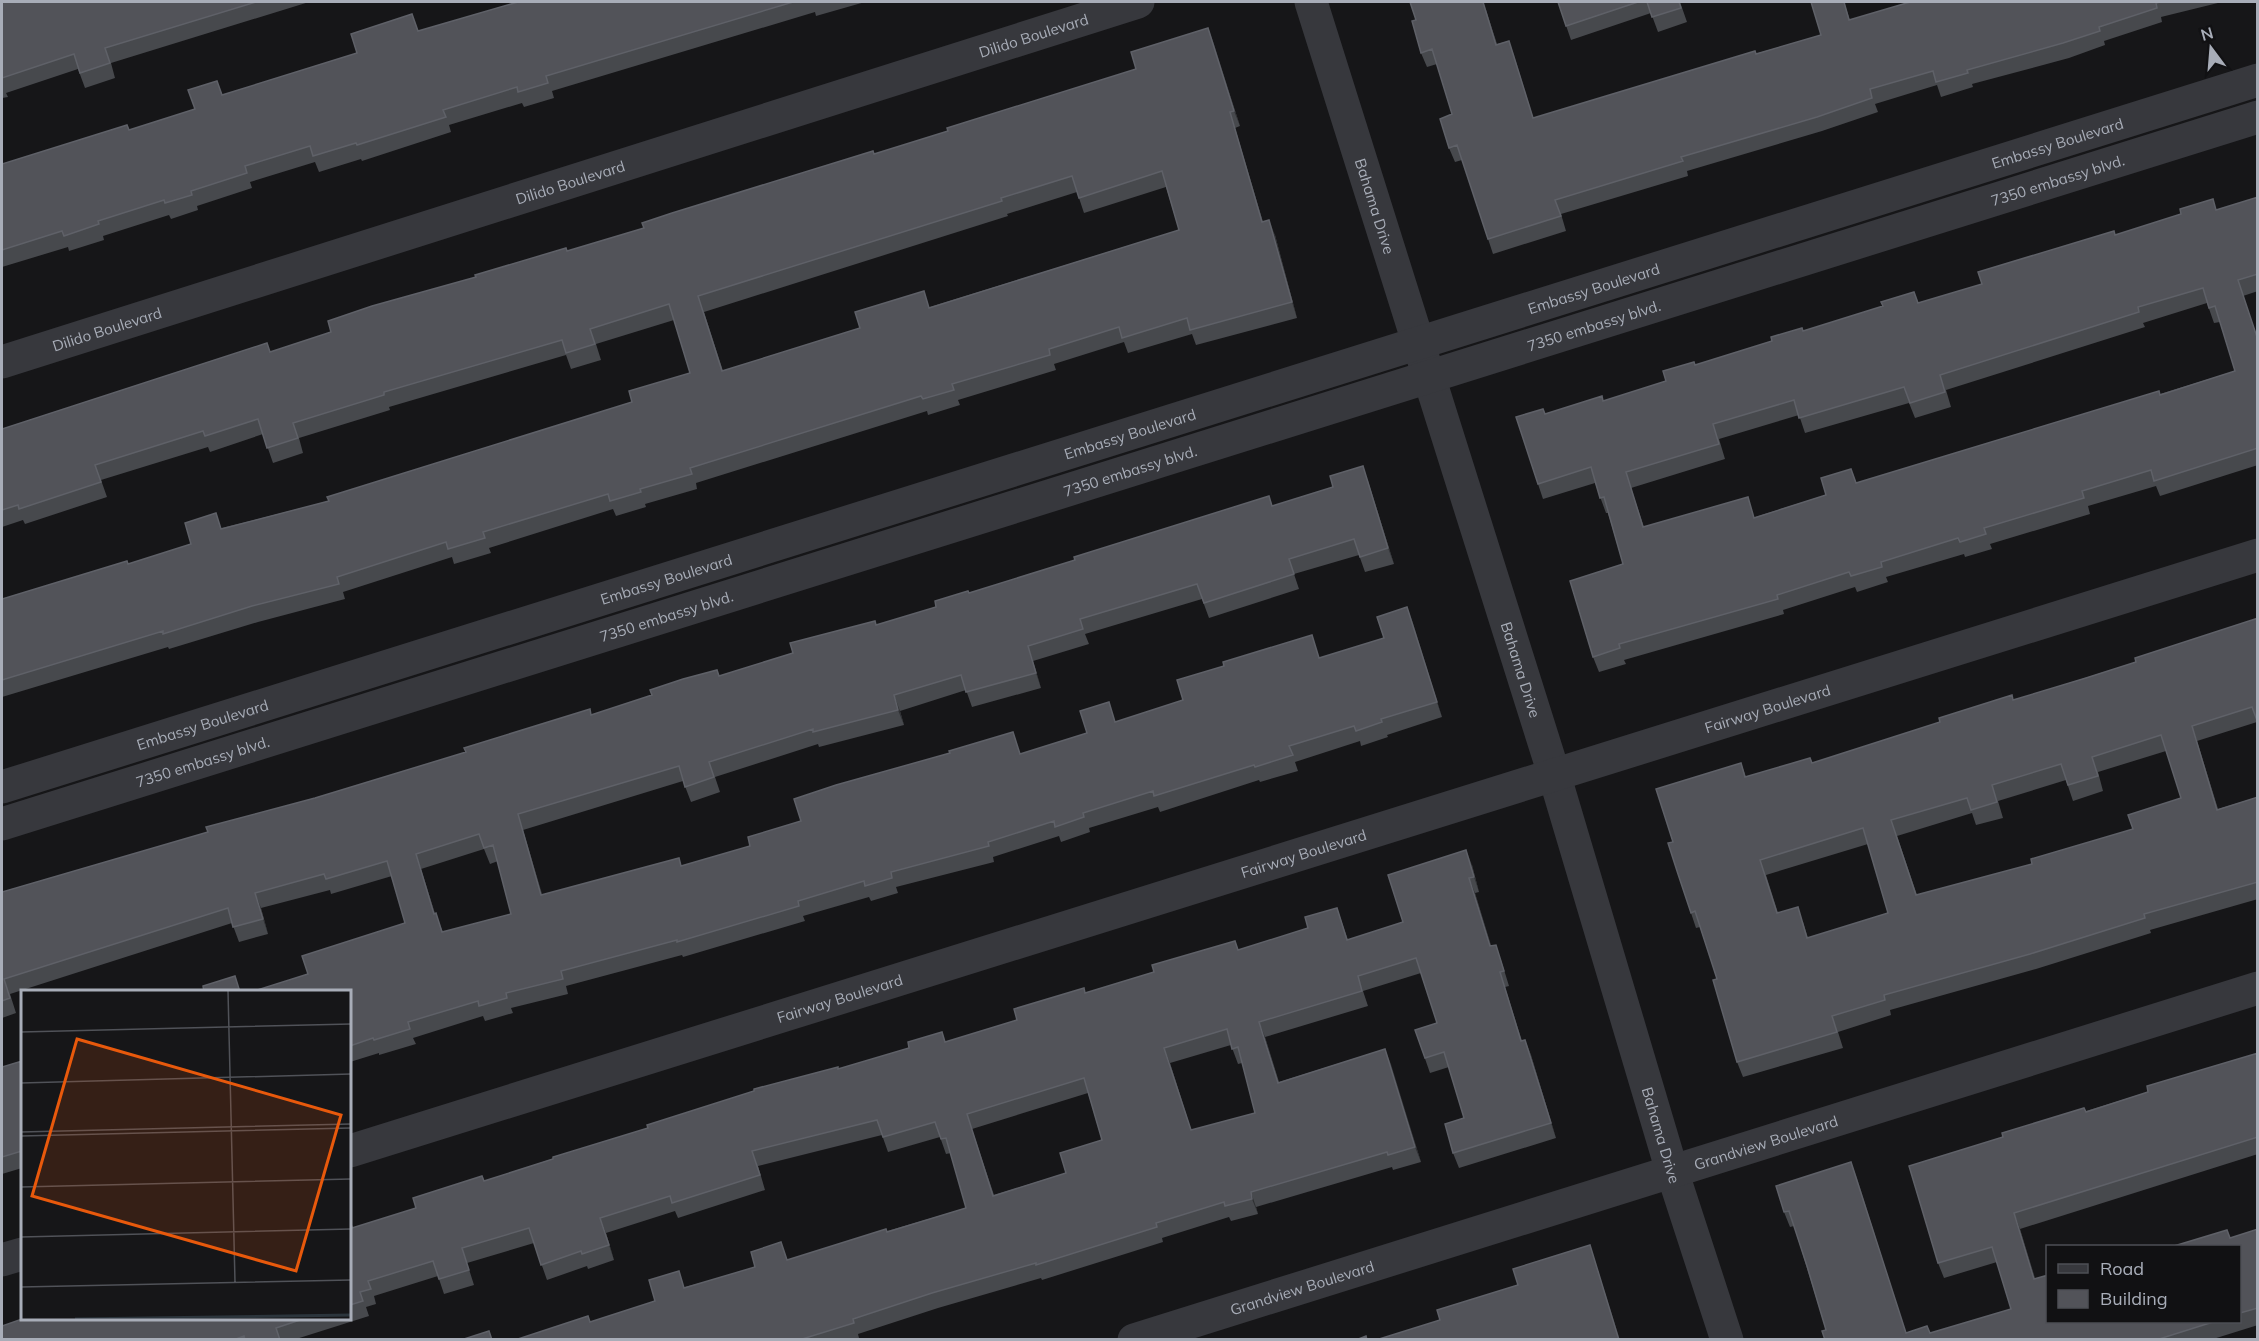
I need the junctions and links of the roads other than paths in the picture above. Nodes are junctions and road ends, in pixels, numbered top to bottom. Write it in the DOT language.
graph roads {
  1 [pos="1138,2"];
  2 [pos="1311,2"];
  3 [pos="2258,80"];
  4 [pos="2258,117"];
  5 [pos="1419,343"];
  6 [pos="2,362"];
  7 [pos="1430,376"];
  8 [pos="2258,555"];
  9 [pos="1554,774"];
  10 [pos="2,787"];
  11 [pos="2,824"];
  12 [pos="2258,988"];
  13 [pos="351,1151"];
  14 [pos="1672,1171"];
  15 [pos="21,1254"];
  16 [pos="2,1260"];
  17 [pos="1134,1340"];
  18 [pos="1727,1340"];
  1 -- 6 [label="street, Dilido Boulevard"];
  2 -- 5 [label="street, Bahama Drive"];
  3 -- 5 [label="street, Embassy Boulevard"];
  4 -- 7 [label="street, 7350 embassy blvd."];
  5 -- 7 [label="street, Bahama Drive"];
  5 -- 10 [label="street, Embassy Boulevard"];
  7 -- 9 [label="street, Bahama Drive"];
  7 -- 11 [label="street, 7350 embassy blvd."];
  8 -- 9 [label="street, Fairway Boulevard"];
  9 -- 13 [label="street, Fairway Boulevard"];
  9 -- 14 [label="street, Bahama Drive"];
  12 -- 14 [label="street, Grandview Boulevard"];
  14 -- 17 [label="street, Grandview Boulevard"];
  14 -- 18 [label="street, Bahama Drive"];
  15 -- 16 [label="street"];
}
